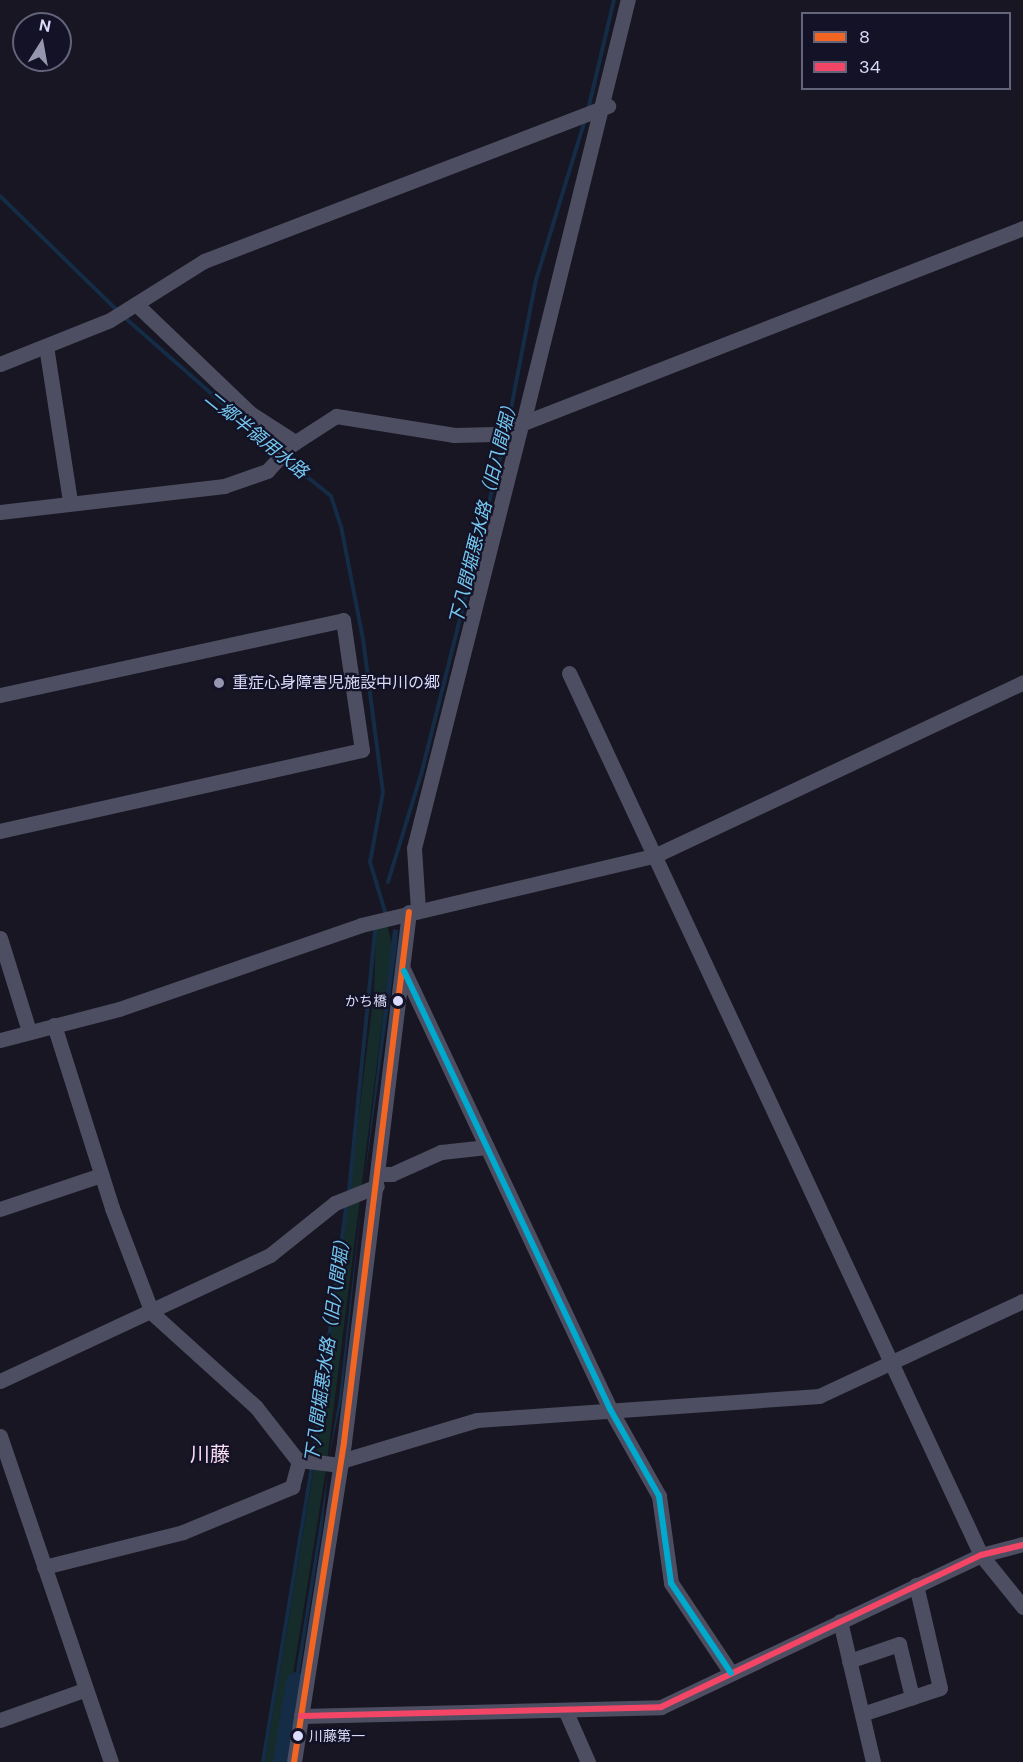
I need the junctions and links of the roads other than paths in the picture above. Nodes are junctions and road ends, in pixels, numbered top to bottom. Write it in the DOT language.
graph roads {
  1 [pos="628,0"];
  2 [pos="604,109"];
  3 [pos="1023,228"];
  4 [pos="136,304"];
  5 [pos="46,346"];
  6 [pos="0,364"];
  7 [pos="520,425"];
  8 [pos="293,443"];
  9 [pos="70,501"];
  10 [pos="0,512"];
  11 [pos="569,673"];
  12 [pos="1023,682"];
  13 [pos="0,695"];
  14 [pos="0,831"];
  15 [pos="654,856"];
  16 [pos="408,913"];
  17 [pos="0,938"];
  18 [pos="404,971"];
  19 [pos="54,1025"];
  20 [pos="29,1031"];
  21 [pos="0,1040"];
  22 [pos="487,1147"];
  23 [pos="100,1175"];
  24 [pos="368,1186"];
  25 [pos="0,1209"];
  26 [pos="1023,1301"];
  27 [pos="152,1313"];
  28 [pos="893,1362"];
  29 [pos="0,1381"];
  30 [pos="610,1409"];
  31 [pos="0,1436"];
  32 [pos="299,1460"];
  33 [pos="332,1463"];
  34 [pos="1023,1544"];
  35 [pos="981,1555"];
  36 [pos="44,1567"];
  37 [pos="916,1585"];
  38 [pos="1023,1607"];
  39 [pos="840,1621"];
  40 [pos="849,1661"];
  41 [pos="731,1673"];
  42 [pos="84,1690"];
  43 [pos="912,1697"];
  44 [pos="566,1712"];
  45 [pos="862,1714"];
  46 [pos="301,1716"];
  47 [pos="0,1720"];
  48 [pos="111,1762"];
  49 [pos="294,1762"];
  50 [pos="588,1762"];
  51 [pos="873,1762"];
  1 -- 2 [label="street"];
  2 -- 4 [label="street"];
  2 -- 7 [label="street"];
  3 -- 7 [label="street"];
  4 -- 5 [label="street"];
  4 -- 8 [label="street"];
  5 -- 6 [label="street"];
  5 -- 9 [label="street"];
  7 -- 8 [label="street"];
  7 -- 16 [label="street"];
  8 -- 9 [label="street"];
  9 -- 10 [label="street"];
  11 -- 15 [label="street"];
  12 -- 15 [label="street"];
  13 -- 14 [label="street"];
  15 -- 16 [label="street"];
  15 -- 28 [label="street"];
  16 -- 18 [label="street"];
  16 -- 19 [label="street"];
  17 -- 20 [label="street"];
  18 -- 22 [label="street"];
  18 -- 24 [label="street"];
  19 -- 20 [label="street"];
  19 -- 23 [label="street"];
  20 -- 21 [label="street"];
  22 -- 24 [label="street"];
  22 -- 30 [label="street"];
  23 -- 25 [label="street"];
  23 -- 27 [label="street"];
  24 -- 27 [label="street"];
  24 -- 33 [label="street"];
  26 -- 28 [label="street"];
  27 -- 29 [label="street"];
  27 -- 32 [label="street"];
  28 -- 30 [label="street"];
  28 -- 35 [label="street"];
  30 -- 33 [label="street"];
  30 -- 41 [label="street"];
  31 -- 36 [label="street"];
  32 -- 33 [label="street"];
  32 -- 36 [label="street"];
  33 -- 46 [label="street"];
  34 -- 35 [label="street"];
  35 -- 37 [label="street"];
  35 -- 38 [label="street"];
  36 -- 42 [label="street"];
  37 -- 39 [label="street"];
  37 -- 43 [label="street"];
  39 -- 40 [label="street"];
  39 -- 41 [label="street"];
  40 -- 43 [label="street"];
  40 -- 45 [label="street"];
  41 -- 44 [label="street"];
  42 -- 47 [label="street"];
  42 -- 48 [label="street"];
  43 -- 45 [label="street"];
  44 -- 46 [label="street"];
  44 -- 50 [label="street"];
  45 -- 51 [label="street"];
  46 -- 49 [label="street"];
}
